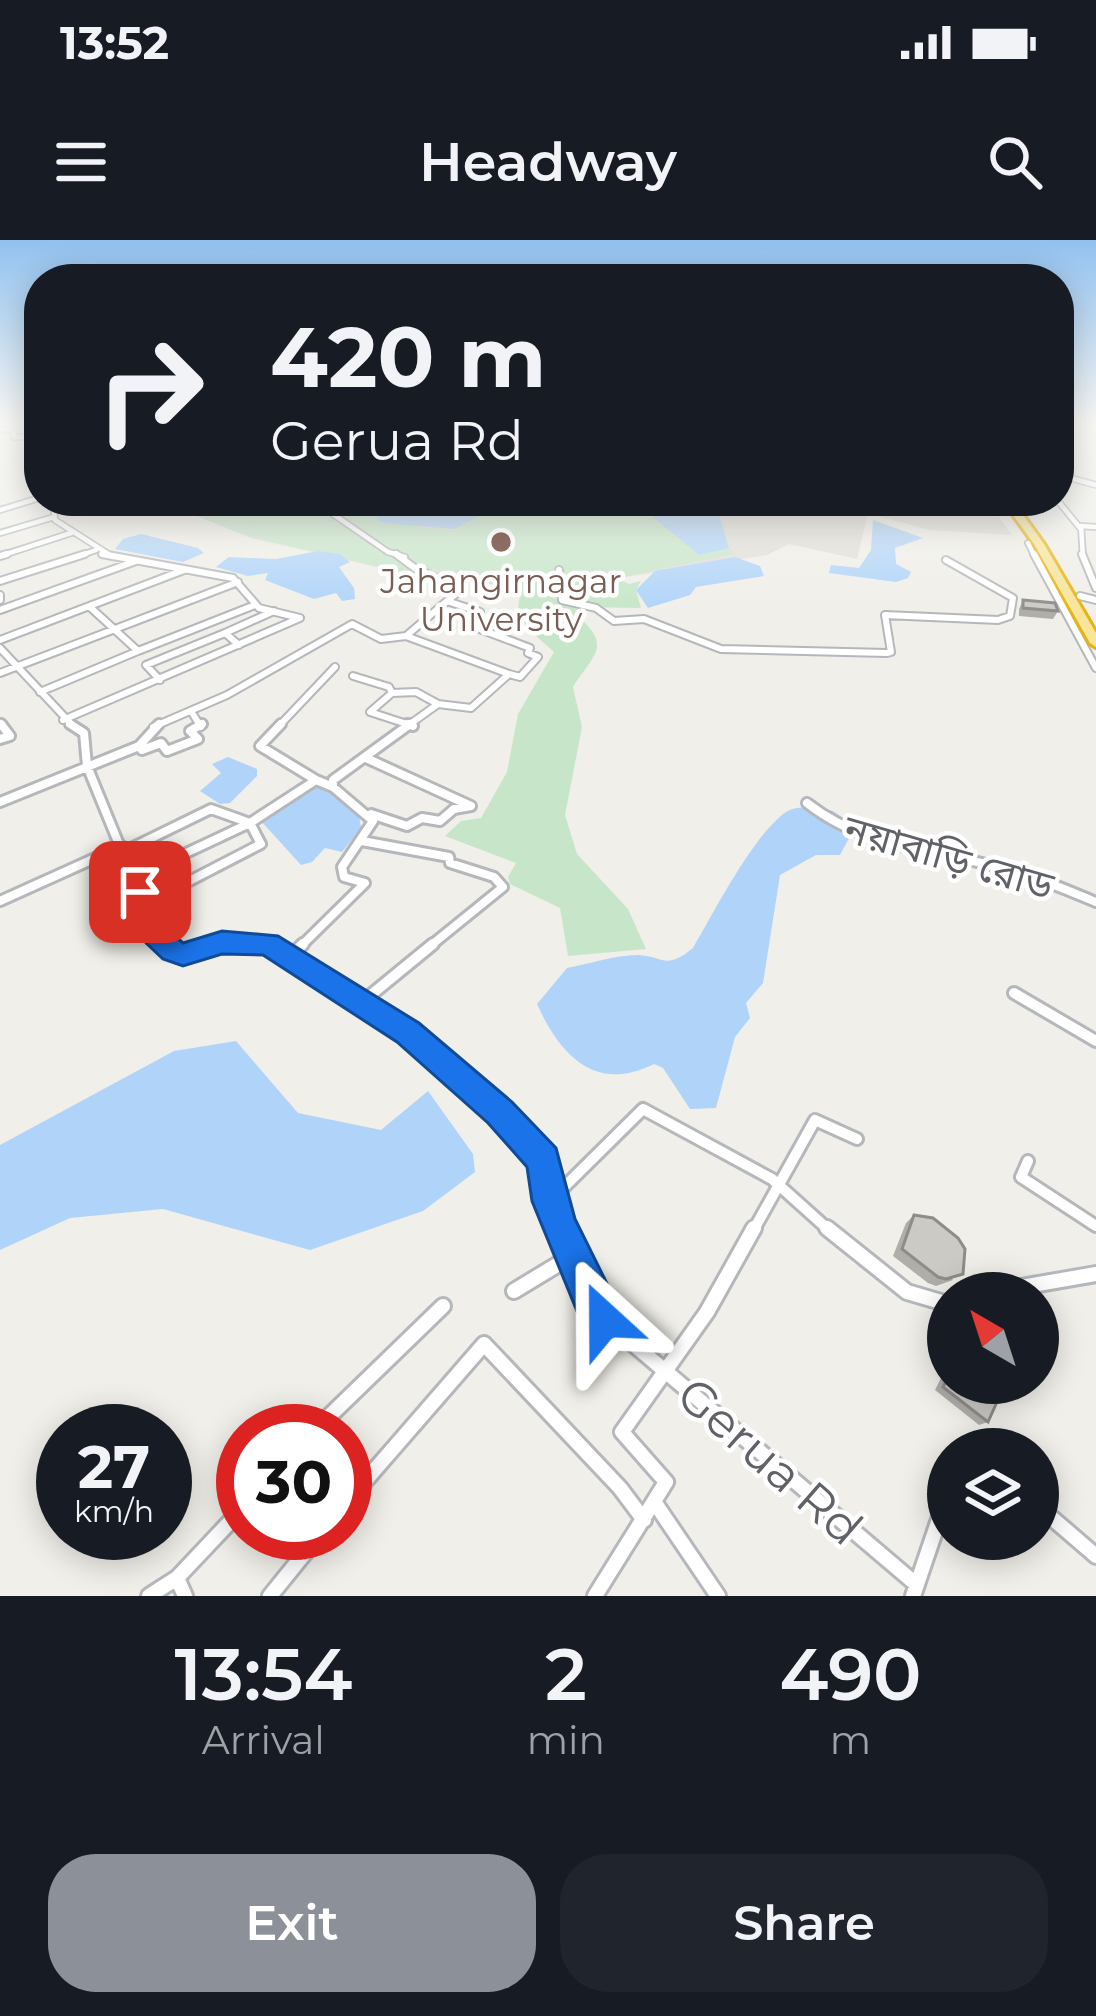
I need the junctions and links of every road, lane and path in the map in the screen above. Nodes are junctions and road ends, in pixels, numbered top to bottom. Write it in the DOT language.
graph roads {
  1 [pos="336,516"];
  2 [pos="1021,516"];
  3 [pos="1023,516"];
  4 [pos="1070,516"];
  5 [pos="54,517"];
  6 [pos="1096,527"];
  7 [pos="1080,528"];
  8 [pos="0,533"];
  9 [pos="71,533"];
  10 [pos="1028,543"];
  11 [pos="96,550"];
  12 [pos="0,556"];
  13 [pos="138,560"];
  14 [pos="946,560"];
  15 [pos="184,570"];
  16 [pos="559,571"];
  17 [pos="0,581"];
  18 [pos="238,582"];
  19 [pos="1096,588"];
  20 [pos="1080,596"];
  21 [pos="1096,600"];
  22 [pos="448,601"];
  23 [pos="255,605"];
  24 [pos="90,607"];
  25 [pos="0,610"];
  26 [pos="274,611"];
  27 [pos="1096,622"];
  28 [pos="115,629"];
  29 [pos="225,633"];
  30 [pos="406,636"];
  31 [pos="1096,643"];
  32 [pos="0,644"];
  33 [pos="239,645"];
  34 [pos="138,651"];
  35 [pos="17,667"];
  36 [pos="335,667"];
  37 [pos="1096,668"];
  38 [pos="0,673"];
  39 [pos="509,674"];
  40 [pos="353,676"];
  41 [pos="160,680"];
  42 [pos="40,692"];
  43 [pos="392,693"];
  44 [pos="438,704"];
  45 [pos="190,712"];
  46 [pos="64,720"];
  47 [pos="0,723"];
  48 [pos="413,726"];
  49 [pos="0,740"];
  50 [pos="139,746"];
  51 [pos="366,758"];
  52 [pos="88,766"];
  53 [pos="316,780"];
  54 [pos="333,787"];
  55 [pos="0,802"];
  56 [pos="807,803"];
  57 [pos="368,813"];
  58 [pos="250,823"];
  59 [pos="362,841"];
  60 [pos="123,848"];
  61 [pos="135,877"];
  62 [pos="0,901"];
  63 [pos="1096,902"];
  64 [pos="143,905"];
  65 [pos="288,959"];
  66 [pos="1014,993"];
  67 [pos="361,1004"];
  68 [pos="1096,1040"];
  69 [pos="857,1139"];
  70 [pos="1028,1161"];
  71 [pos="779,1184"];
  72 [pos="550,1201"];
  73 [pos="1096,1226"];
  74 [pos="575,1254"];
  75 [pos="1096,1274"];
  76 [pos="1059,1280"];
  77 [pos="514,1291"];
  78 [pos="927,1300"];
  79 [pos="443,1306"];
  80 [pos="664,1370"];
  81 [pos="342,1404"];
  82 [pos="372,1471"];
  83 [pos="656,1503"];
  84 [pos="644,1520"];
  85 [pos="1059,1525"];
  86 [pos="216,1537"];
  87 [pos="927,1555"];
  88 [pos="1096,1556"];
  89 [pos="299,1560"];
  90 [pos="177,1578"];
  91 [pos="915,1591"];
  92 [pos="148,1596"];
  93 [pos="184,1596"];
  94 [pos="270,1596"];
  95 [pos="595,1596"];
  96 [pos="718,1596"];
  1 -- 22 [label="street"];
  2 -- 31 [label="highway"];
  3 -- 20 [label="highway"];
  4 -- 7 [label="street"];
  5 -- 8 [label="street"];
  5 -- 9 [label="street"];
  6 -- 7 [label="street"];
  7 -- 19 [label="street"];
  9 -- 11 [label="street"];
  9 -- 12 [label="street"];
  10 -- 37 [label="street"];
  11 -- 13 [label="street"];
  11 -- 17 [label="street"];
  13 -- 15 [label="street"];
  13 -- 25 [label="street"];
  14 -- 16 [label="street"];
  15 -- 18 [label="street"];
  15 -- 24 [label="street"];
  18 -- 23 [label="street"];
  18 -- 28 [label="street"];
  20 -- 21 [label="street"];
  20 -- 27 [label="highway"];
  22 -- 30 [label="street"];
  22 -- 39 [label="street"];
  23 -- 26 [label="street"];
  23 -- 34 [label="street"];
  24 -- 28 [label="street"];
  24 -- 32 [label="street"];
  26 -- 29 [label="street"];
  26 -- 33 [label="street"];
  28 -- 34 [label="street"];
  28 -- 35 [label="street"];
  29 -- 33 [label="street"];
  29 -- 41 [label="street"];
  30 -- 39 [label="street"];
  30 -- 45 [label="street"];
  32 -- 35 [label="street, Gerua Rd"];
  33 -- 41 [label="street"];
  34 -- 42 [label="street"];
  35 -- 38 [label="street"];
  35 -- 42 [label="street, Gerua Rd"];
  36 -- 53 [label="street"];
  39 -- 44 [label="street"];
  40 -- 43 [label="street"];
  41 -- 46 [label="street"];
  42 -- 46 [label="street, Gerua Rd"];
  43 -- 44 [label="street"];
  43 -- 48 [label="street"];
  44 -- 48 [label="street"];
  45 -- 50 [label="street"];
  45 -- 50 [label="street"];
  46 -- 52 [label="street, Gerua Rd"];
  47 -- 49 [label="street"];
  48 -- 51 [label="street"];
  50 -- 52 [label="street"];
  51 -- 54 [label="street"];
  51 -- 57 [label="street"];
  52 -- 55 [label="street"];
  52 -- 60 [label="street, Gerua Rd"];
  53 -- 54 [label="street"];
  53 -- 58 [label="street"];
  54 -- 57 [label="street"];
  56 -- 63 [label="street, নয়াবাড়ি রোড"];
  57 -- 59 [label="street"];
  58 -- 60 [label="street"];
  58 -- 61 [label="street"];
  58 -- 64 [label="street"];
  59 -- 65 [label="street"];
  59 -- 67 [label="street"];
  60 -- 61 [label="street, Gerua Rd"];
  60 -- 62 [label="street"];
  61 -- 64 [label="street, Gerua Rd"];
  64 -- 65 [label="street, Gerua Rd"];
  65 -- 67 [label="street, Gerua Rd"];
  66 -- 68 [label="street"];
  67 -- 72 [label="street, Gerua Rd"];
  69 -- 71 [label="street"];
  70 -- 73 [label="street"];
  71 -- 72 [label="street"];
  71 -- 78 [label="street"];
  71 -- 80 [label="street"];
  72 -- 74 [label="street, Gerua Rd"];
  74 -- 77 [label="street"];
  74 -- 80 [label="street, Gerua Rd"];
  75 -- 76 [label="street"];
  79 -- 81 [label="street"];
  80 -- 83 [label="street"];
  80 -- 91 [label="street, Gerua Rd"];
  82 -- 84 [label="street"];
  83 -- 84 [label="street"];
  83 -- 96 [label="street"];
  84 -- 95 [label="street"];
  85 -- 88 [label="street"];
  86 -- 90 [label="street"];
  87 -- 91 [label="street"];
  89 -- 94 [label="street"];
  90 -- 92 [label="street"];
  90 -- 93 [label="street"];
}
